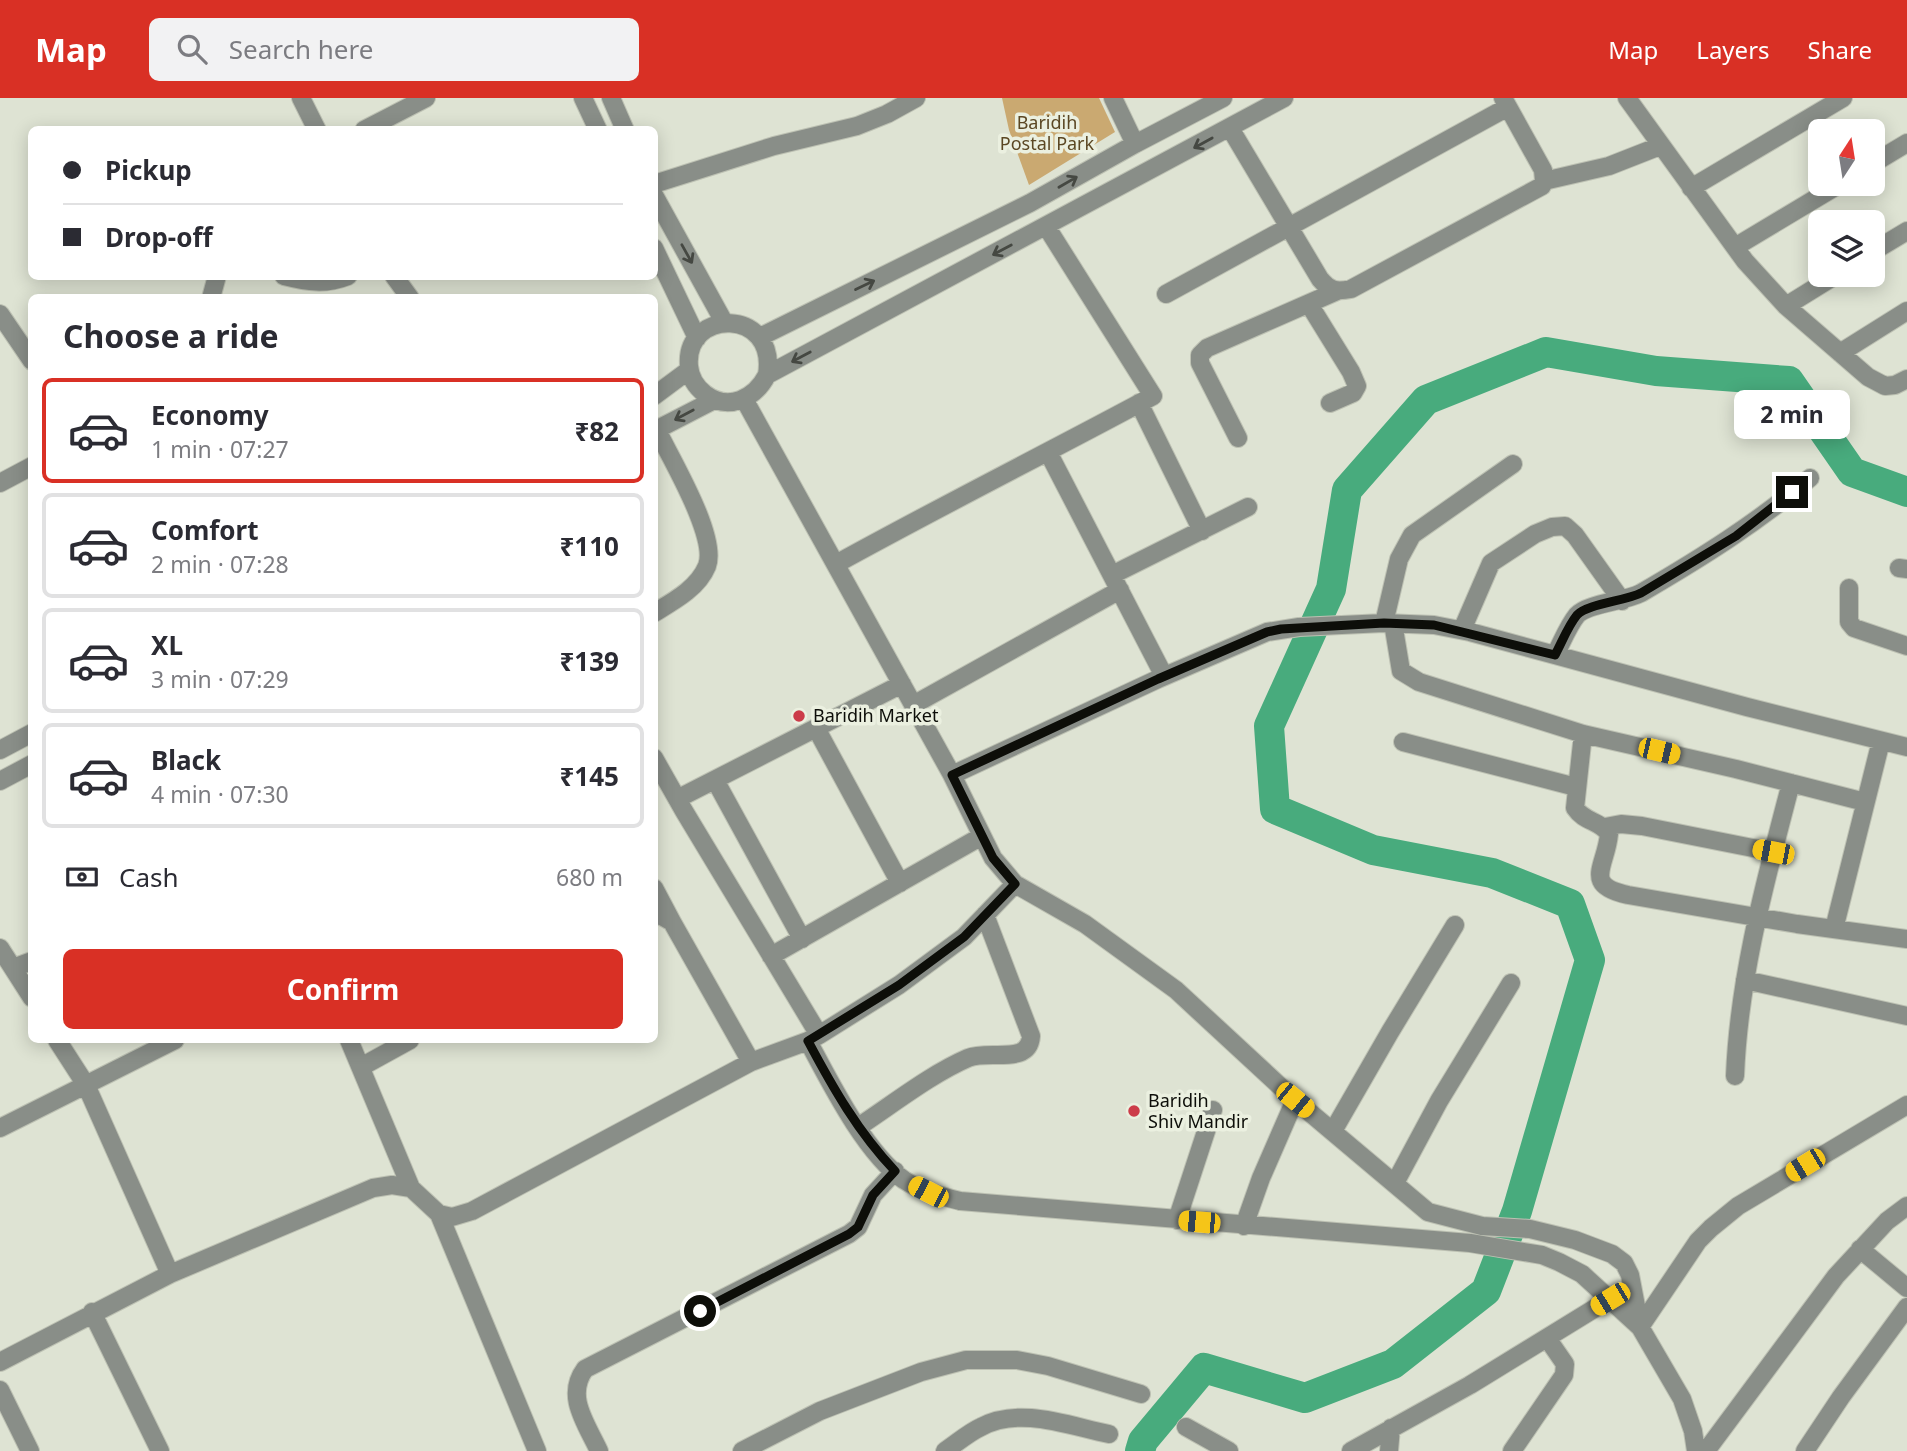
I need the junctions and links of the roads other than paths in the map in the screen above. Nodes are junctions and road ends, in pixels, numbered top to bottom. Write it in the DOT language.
graph roads {
  1 [pos="301,98"];
  2 [pos="426,98"];
  3 [pos="583,98"];
  4 [pos="611,98"];
  5 [pos="916,98"];
  6 [pos="1112,98"];
  7 [pos="1223,98"];
  8 [pos="1284,98"];
  9 [pos="1627,98"];
  10 [pos="1843,98"];
  11 [pos="1506,102"];
  12 [pos="1256,105"];
  13 [pos="315,126"];
  14 [pos="372,126"];
  15 [pos="596,126"];
  16 [pos="623,126"];
  17 [pos="1230,128"];
  18 [pos="1907,143"];
  19 [pos="1135,144"];
  20 [pos="1660,146"];
  21 [pos="1885,156"];
  22 [pos="1544,181"];
  23 [pos="658,183"];
  24 [pos="1691,188"];
  25 [pos="1820,196"];
  26 [pos="658,202"];
  27 [pos="1046,226"];
  28 [pos="1289,228"];
  29 [pos="1907,231"];
  30 [pos="1885,244"];
  31 [pos="1735,247"];
  32 [pos="658,256"];
  33 [pos="300,280"];
  34 [pos="339,280"];
  35 [pos="1817,287"];
  36 [pos="1336,291"];
  37 [pos="1166,293"];
  38 [pos="1309,304"];
  39 [pos="1786,306"];
  40 [pos="1907,311"];
  41 [pos="0,314"];
  42 [pos="724,322"];
  43 [pos="760,337"];
  44 [pos="697,338"];
  45 [pos="1840,353"];
  46 [pos="28,355"];
  47 [pos="689,370"];
  48 [pos="767,375"];
  49 [pos="1907,379"];
  50 [pos="658,393"];
  51 [pos="744,399"];
  52 [pos="714,400"];
  53 [pos="1139,403"];
  54 [pos="1330,403"];
  55 [pos="658,430"];
  56 [pos="658,435"];
  57 [pos="1238,439"];
  58 [pos="1048,452"];
  59 [pos="1513,464"];
  60 [pos="28,468"];
  61 [pos="1810,478"];
  62 [pos="0,483"];
  63 [pos="1248,507"];
  64 [pos="1202,531"];
  65 [pos="836,564"];
  66 [pos="1116,582"];
  67 [pos="1849,588"];
  68 [pos="1622,601"];
  69 [pos="658,611"];
  70 [pos="1388,623"];
  71 [pos="1462,630"];
  72 [pos="1907,646"];
  73 [pos="1555,655"];
  74 [pos="1164,676"];
  75 [pos="902,684"];
  76 [pos="913,705"];
  77 [pos="816,728"];
  78 [pos="1583,734"];
  79 [pos="28,735"];
  80 [pos="1881,741"];
  81 [pos="1404,742"];
  82 [pos="1907,747"];
  83 [pos="0,750"];
  84 [pos="658,765"];
  85 [pos="28,767"];
  86 [pos="952,775"];
  87 [pos="715,780"];
  88 [pos="0,781"];
  89 [pos="1791,783"];
  90 [pos="1576,786"];
  91 [pos="677,799"];
  92 [pos="1865,802"];
  93 [pos="1605,827"];
  94 [pos="982,836"];
  95 [pos="1773,852"];
  96 [pos="901,883"];
  97 [pos="1015,884"];
  98 [pos="658,896"];
  99 [pos="658,915"];
  100 [pos="985,915"];
  101 [pos="1756,917"];
  102 [pos="672,922"];
  103 [pos="1455,925"];
  104 [pos="1834,929"];
  105 [pos="802,939"];
  106 [pos="1907,939"];
  107 [pos="0,948"];
  108 [pos="771,956"];
  109 [pos="28,962"];
  110 [pos="13,968"];
  111 [pos="1745,980"];
  112 [pos="1511,983"];
  113 [pos="28,992"];
  114 [pos="1907,1016"];
  115 [pos="814,1038"];
  116 [pos="60,1043"];
  117 [pos="169,1043"];
  118 [pos="350,1043"];
  119 [pos="404,1043"];
  120 [pos="751,1062"];
  121 [pos="360,1067"];
  122 [pos="1735,1076"];
  123 [pos="86,1085"];
  124 [pos="1295,1100"];
  125 [pos="1907,1105"];
  126 [pos="1213,1110"];
  127 [pos="858,1127"];
  128 [pos="0,1128"];
  129 [pos="1333,1131"];
  130 [pos="895,1171"];
  131 [pos="1395,1183"];
  132 [pos="411,1188"];
  133 [pos="1907,1206"];
  134 [pos="439,1214"];
  135 [pos="1177,1220"];
  136 [pos="1244,1226"];
  137 [pos="1860,1249"];
  138 [pos="170,1274"];
  139 [pos="1907,1288"];
  140 [pos="1610,1299"];
  141 [pos="1907,1307"];
  142 [pos="92,1312"];
  143 [pos="1640,1327"];
  144 [pos="1547,1338"];
  145 [pos="0,1362"];
  146 [pos="0,1390"];
  147 [pos="1141,1394"];
  148 [pos="1186,1427"];
  149 [pos="1391,1428"];
  150 [pos="1109,1434"];
  151 [pos="30,1451"];
  152 [pos="160,1451"];
  153 [pos="537,1451"];
  154 [pos="599,1451"];
  155 [pos="742,1451"];
  156 [pos="945,1451"];
  157 [pos="1229,1451"];
  158 [pos="1351,1451"];
  159 [pos="1389,1451"];
  160 [pos="1511,1451"];
  161 [pos="1696,1451"];
  162 [pos="1706,1451"];
  163 [pos="1805,1451"];
  1 -- 13 [label="street"];
  2 -- 14 [label="street"];
  3 -- 15 [label="street"];
  4 -- 16 [label="street"];
  5 -- 23 [label="street"];
  6 -- 19 [label="street"];
  7 -- 19 [label="street"];
  8 -- 12 [label="street"];
  9 -- 20 [label="street"];
  10 -- 24 [label="street"];
  11 -- 22 [label="street"];
  11 -- 28 [label="street"];
  12 -- 17 [label="street"];
  17 -- 27 [label="street, one-way"];
  17 -- 28 [label="street"];
  18 -- 21 [label="street"];
  43 -- 19 [label="street, one-way"];
  20 -- 22 [label="street"];
  20 -- 24 [label="street"];
  22 -- 36 [label="street"];
  24 -- 31 [label="street"];
  25 -- 31 [label="street"];
  26 -- 42 [label="street, one-way"];
  27 -- 48 [label="street, one-way"];
  27 -- 53 [label="street"];
  28 -- 36 [label="street"];
  28 -- 37 [label="street"];
  29 -- 30 [label="street"];
  31 -- 39 [label="street"];
  32 -- 44 [label="street"];
  33 -- 34 [label="street"];
  35 -- 39 [label="street"];
  36 -- 38 [label="street"];
  38 -- 54 [label="street"];
  38 -- 57 [label="street"];
  39 -- 45 [label="street"];
  40 -- 45 [label="street"];
  41 -- 46 [label="street"];
  42 -- 43 [label="street"];
  42 -- 44 [label="street"];
  43 -- 48 [label="street"];
  44 -- 47 [label="street"];
  45 -- 49 [label="street"];
  47 -- 50 [label="street"];
  47 -- 52 [label="street"];
  48 -- 51 [label="street"];
  51 -- 52 [label="street"];
  51 -- 65 [label="street"];
  52 -- 55 [label="street, one-way"];
  53 -- 58 [label="street"];
  53 -- 64 [label="street"];
  56 -- 69 [label="street"];
  58 -- 65 [label="street"];
  58 -- 66 [label="street"];
  59 -- 70 [label="street"];
  60 -- 62 [label="street"];
  61 -- 68 [label="street"];
  63 -- 64 [label="street"];
  64 -- 66 [label="street"];
  65 -- 75 [label="street"];
  66 -- 74 [label="street"];
  66 -- 76 [label="street"];
  67 -- 72 [label="street"];
  68 -- 71 [label="street"];
  68 -- 73 [label="street"];
  70 -- 71 [label="street"];
  70 -- 74 [label="street"];
  70 -- 78 [label="street"];
  71 -- 73 [label="street"];
  73 -- 80 [label="street"];
  74 -- 86 [label="street"];
  75 -- 76 [label="street"];
  75 -- 77 [label="street"];
  76 -- 86 [label="street"];
  77 -- 87 [label="street"];
  77 -- 96 [label="street"];
  78 -- 89 [label="street"];
  78 -- 90 [label="street"];
  79 -- 83 [label="street"];
  80 -- 82 [label="street"];
  80 -- 92 [label="street"];
  81 -- 90 [label="street"];
  84 -- 91 [label="street"];
  85 -- 88 [label="street"];
  86 -- 94 [label="street"];
  87 -- 91 [label="street"];
  87 -- 105 [label="street"];
  89 -- 92 [label="street"];
  89 -- 95 [label="street"];
  90 -- 93 [label="street"];
  91 -- 108 [label="street"];
  92 -- 104 [label="street"];
  93 -- 95 [label="street"];
  93 -- 101 [label="street"];
  94 -- 96 [label="street"];
  94 -- 97 [label="street"];
  95 -- 101 [label="street"];
  96 -- 105 [label="street"];
  97 -- 100 [label="street"];
  97 -- 124 [label="street"];
  98 -- 102 [label="street"];
  99 -- 102 [label="street"];
  100 -- 115 [label="street"];
  100 -- 127 [label="street"];
  101 -- 104 [label="street"];
  101 -- 111 [label="street"];
  102 -- 120 [label="street"];
  103 -- 129 [label="street"];
  104 -- 106 [label="street"];
  105 -- 108 [label="street"];
  107 -- 110 [label="street"];
  108 -- 115 [label="street"];
  109 -- 110 [label="street"];
  110 -- 113 [label="street"];
  111 -- 114 [label="street"];
  111 -- 122 [label="street"];
  112 -- 131 [label="street"];
  115 -- 120 [label="street"];
  115 -- 127 [label="street"];
  116 -- 123 [label="street"];
  117 -- 123 [label="street"];
  118 -- 121 [label="street"];
  119 -- 121 [label="street"];
  120 -- 134 [label="street"];
  121 -- 132 [label="street"];
  123 -- 128 [label="street"];
  123 -- 138 [label="street"];
  124 -- 129 [label="street"];
  124 -- 136 [label="street"];
  125 -- 143 [label="street"];
  126 -- 135 [label="street"];
  127 -- 130 [label="street"];
  129 -- 131 [label="street"];
  130 -- 135 [label="street"];
  130 -- 154 [label="street"];
  131 -- 143 [label="street"];
  132 -- 134 [label="street"];
  132 -- 138 [label="street"];
  133 -- 137 [label="street"];
  134 -- 153 [label="street"];
  135 -- 136 [label="street"];
  136 -- 140 [label="street"];
  137 -- 139 [label="street"];
  137 -- 162 [label="street"];
  138 -- 142 [label="street"];
  140 -- 143 [label="street"];
  140 -- 144 [label="street"];
  141 -- 163 [label="street"];
  142 -- 145 [label="street"];
  142 -- 152 [label="street"];
  143 -- 161 [label="street"];
  144 -- 149 [label="street"];
  144 -- 160 [label="street"];
  146 -- 151 [label="street"];
  147 -- 155 [label="street"];
  148 -- 157 [label="street"];
  149 -- 158 [label="street"];
  149 -- 159 [label="street"];
  150 -- 156 [label="street"];
}
